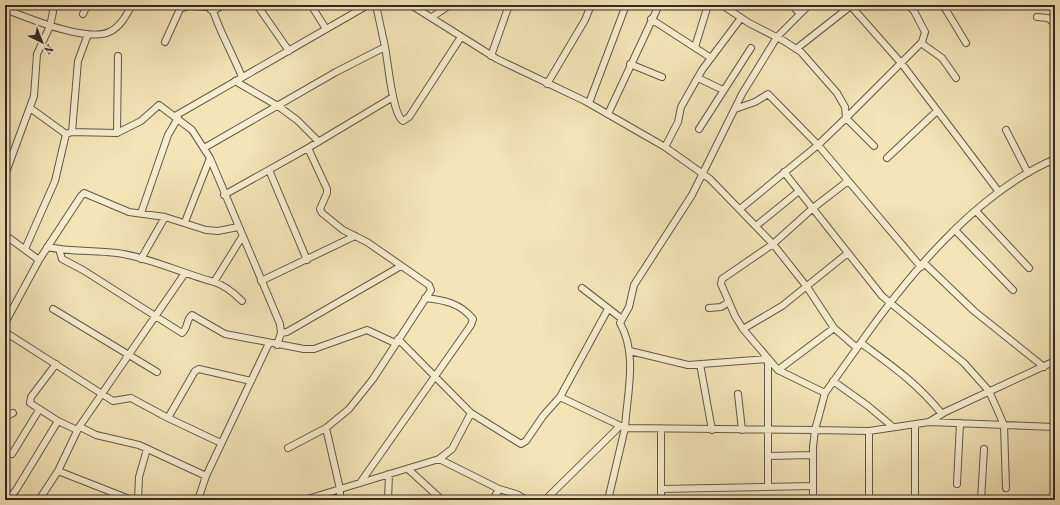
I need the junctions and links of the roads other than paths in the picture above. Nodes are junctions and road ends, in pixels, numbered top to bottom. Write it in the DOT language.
graph roads {
  1 [pos="48,5"];
  2 [pos="87,5"];
  3 [pos="132,5"];
  4 [pos="223,5"];
  5 [pos="257,5"];
  6 [pos="311,5"];
  7 [pos="368,5"];
  8 [pos="376,5"];
  9 [pos="411,5"];
  10 [pos="450,5"];
  11 [pos="509,5"];
  12 [pos="583,5"];
  13 [pos="626,5"];
  14 [pos="659,5"];
  15 [pos="708,5"];
  16 [pos="722,5"];
  17 [pos="792,5"];
  18 [pos="809,5"];
  19 [pos="851,5"];
  20 [pos="908,5"];
  21 [pos="943,5"];
  22 [pos="206,6"];
  23 [pos="591,6"];
  24 [pos="5,9"];
  25 [pos="213,11"];
  26 [pos="83,14"];
  27 [pos="800,14"];
  28 [pos="432,17"];
  29 [pos="1037,17"];
  30 [pos="741,18"];
  31 [pos="651,19"];
  32 [pos="1055,24"];
  33 [pos="50,26"];
  34 [pos="326,29"];
  35 [pos="88,34"];
  36 [pos="461,37"];
  37 [pos="777,37"];
  38 [pos="165,42"];
  39 [pos="966,43"];
  40 [pos="921,44"];
  41 [pos="385,47"];
  42 [pos="695,47"];
  43 [pos="750,48"];
  44 [pos="796,49"];
  45 [pos="289,50"];
  46 [pos="118,56"];
  47 [pos="492,56"];
  48 [pos="712,58"];
  49 [pos="630,64"];
  50 [pos="902,64"];
  51 [pos="242,77"];
  52 [pos="662,77"];
  53 [pos="698,78"];
  54 [pos="956,78"];
  55 [pos="235,82"];
  56 [pos="547,84"];
  57 [pos="723,90"];
  58 [pos="393,97"];
  59 [pos="589,103"];
  60 [pos="278,106"];
  61 [pos="30,108"];
  62 [pos="735,110"];
  63 [pos="937,111"];
  64 [pos="608,114"];
  65 [pos="177,117"];
  66 [pos="846,118"];
  67 [pos="698,129"];
  68 [pos="1006,130"];
  69 [pos="69,133"];
  70 [pos="117,133"];
  71 [pos="318,141"];
  72 [pos="818,145"];
  73 [pos="874,146"];
  74 [pos="665,147"];
  75 [pos="204,148"];
  76 [pos="308,148"];
  77 [pos="210,158"];
  78 [pos="887,158"];
  79 [pos="1055,159"];
  80 [pos="269,170"];
  81 [pos="784,172"];
  82 [pos="1028,173"];
  83 [pos="702,174"];
  84 [pos="5,175"];
  85 [pos="848,181"];
  86 [pos="799,191"];
  87 [pos="999,192"];
  88 [pos="224,195"];
  89 [pos="813,208"];
  90 [pos="740,209"];
  91 [pos="976,211"];
  92 [pos="141,213"];
  93 [pos="165,217"];
  94 [pos="185,222"];
  95 [pos="756,226"];
  96 [pos="238,227"];
  97 [pos="955,230"];
  98 [pos="5,235"];
  99 [pos="354,236"];
  100 [pos="242,237"];
  101 [pos="773,244"];
  102 [pos="46,247"];
  103 [pos="25,249"];
  104 [pos="59,249"];
  105 [pos="848,253"];
  106 [pos="141,259"];
  107 [pos="38,260"];
  108 [pos="308,260"];
  109 [pos="923,265"];
  110 [pos="401,266"];
  111 [pos="1029,268"];
  112 [pos="186,273"];
  113 [pos="261,281"];
  114 [pos="214,282"];
  115 [pos="582,288"];
  116 [pos="807,288"];
  117 [pos="1013,290"];
  118 [pos="425,298"];
  119 [pos="242,301"];
  120 [pos="729,302"];
  121 [pos="891,303"];
  122 [pos="709,308"];
  123 [pos="53,309"];
  124 [pos="608,309"];
  125 [pos="156,317"];
  126 [pos="622,319"];
  127 [pos="5,323"];
  128 [pos="834,328"];
  129 [pos="743,329"];
  130 [pos="5,332"];
  131 [pos="281,333"];
  132 [pos="396,341"];
  133 [pos="861,342"];
  134 [pos="269,343"];
  135 [pos="277,345"];
  136 [pos="857,348"];
  137 [pos="630,351"];
  138 [pos="128,355"];
  139 [pos="768,359"];
  140 [pos="1055,363"];
  141 [pos="56,364"];
  142 [pos="700,364"];
  143 [pos="1044,367"];
  144 [pos="778,370"];
  145 [pos="157,372"];
  146 [pos="434,376"];
  147 [pos="251,381"];
  148 [pos="834,381"];
  149 [pos="989,391"];
  150 [pos="101,393"];
  151 [pos="825,393"];
  152 [pos="738,394"];
  153 [pos="560,396"];
  154 [pos="40,410"];
  155 [pos="472,413"];
  156 [pos="13,414"];
  157 [pos="942,414"];
  158 [pos="5,418"];
  159 [pos="168,418"];
  160 [pos="58,421"];
  161 [pos="929,422"];
  162 [pos="960,423"];
  163 [pos="915,424"];
  164 [pos="1004,425"];
  165 [pos="622,427"];
  166 [pos="893,427"];
  167 [pos="1055,427"];
  168 [pos="79,428"];
  169 [pos="326,428"];
  170 [pos="661,429"];
  171 [pos="712,430"];
  172 [pos="742,430"];
  173 [pos="769,430"];
  174 [pos="815,430"];
  175 [pos="870,431"];
  176 [pos="221,443"];
  177 [pos="288,448"];
  178 [pos="147,449"];
  179 [pos="984,449"];
  180 [pos="12,454"];
  181 [pos="813,455"];
  182 [pos="768,456"];
  183 [pos="439,459"];
  184 [pos="408,469"];
  185 [pos="58,471"];
  186 [pos="389,474"];
  187 [pos="206,476"];
  188 [pos="360,483"];
  189 [pos="957,484"];
  190 [pos="813,486"];
  191 [pos="768,487"];
  192 [pos="661,488"];
  193 [pos="1006,488"];
  194 [pos="340,489"];
  195 [pos="499,489"];
  196 [pos="915,495"];
  197 [pos="8,500"];
  198 [pos="39,500"];
  199 [pos="132,500"];
  200 [pos="138,500"];
  201 [pos="198,500"];
  202 [pos="304,500"];
  203 [pos="340,500"];
  204 [pos="388,500"];
  205 [pos="442,500"];
  206 [pos="493,500"];
  207 [pos="527,500"];
  208 [pos="545,500"];
  209 [pos="608,500"];
  210 [pos="661,500"];
  211 [pos="813,500"];
  212 [pos="869,500"];
  213 [pos="980,500"];
  1 -- 33 [label="street"];
  2 -- 26 [label="street"];
  3 -- 35 [label="street"];
  4 -- 25 [label="street"];
  5 -- 45 [label="street"];
  6 -- 34 [label="street"];
  7 -- 34 [label="street"];
  8 -- 41 [label="street"];
  9 -- 28 [label="street"];
  10 -- 28 [label="street"];
  11 -- 47 [label="street"];
  12 -- 23 [label="street"];
  13 -- 59 [label="street"];
  14 -- 31 [label="street"];
  15 -- 42 [label="street"];
  16 -- 30 [label="street"];
  17 -- 27 [label="street"];
  18 -- 27 [label="street"];
  19 -- 44 [label="street"];
  19 -- 50 [label="street"];
  20 -- 40 [label="street"];
  21 -- 39 [label="street"];
  22 -- 25 [label="street"];
  22 -- 38 [label="street"];
  23 -- 56 [label="street"];
  24 -- 33 [label="street"];
  25 -- 51 [label="street"];
  27 -- 37 [label="street"];
  28 -- 36 [label="street"];
  29 -- 32 [label="street"];
  30 -- 37 [label="street"];
  30 -- 48 [label="street"];
  31 -- 42 [label="street"];
  31 -- 49 [label="street"];
  33 -- 35 [label="street"];
  33 -- 61 [label="street"];
  34 -- 45 [label="street"];
  35 -- 69 [label="street"];
  36 -- 47 [label="street"];
  36 -- 58 [label="street"];
  37 -- 44 [label="street"];
  37 -- 62 [label="street"];
  40 -- 50 [label="street"];
  40 -- 54 [label="street"];
  41 -- 58 [label="street"];
  41 -- 60 [label="street"];
  42 -- 48 [label="street"];
  43 -- 57 [label="street"];
  44 -- 66 [label="street"];
  45 -- 51 [label="street"];
  46 -- 70 [label="street"];
  47 -- 56 [label="street"];
  48 -- 53 [label="street"];
  49 -- 52 [label="street"];
  49 -- 64 [label="street"];
  50 -- 63 [label="street"];
  50 -- 66 [label="street"];
  51 -- 55 [label="street"];
  53 -- 57 [label="street"];
  53 -- 74 [label="street"];
  55 -- 60 [label="street"];
  55 -- 65 [label="street"];
  56 -- 59 [label="street"];
  57 -- 67 [label="street"];
  58 -- 71 [label="street"];
  59 -- 64 [label="street"];
  60 -- 71 [label="street"];
  60 -- 75 [label="street"];
  61 -- 69 [label="street"];
  61 -- 84 [label="street"];
  62 -- 72 [label="street"];
  62 -- 83 [label="street"];
  63 -- 78 [label="street"];
  63 -- 87 [label="street"];
  64 -- 74 [label="street"];
  65 -- 70 [label="street"];
  65 -- 75 [label="street"];
  65 -- 92 [label="street"];
  66 -- 72 [label="street"];
  66 -- 73 [label="street"];
  68 -- 82 [label="street"];
  69 -- 70 [label="street"];
  69 -- 103 [label="street"];
  71 -- 76 [label="street"];
  72 -- 81 [label="street"];
  72 -- 85 [label="street"];
  74 -- 83 [label="street"];
  75 -- 77 [label="street"];
  76 -- 80 [label="street"];
  76 -- 99 [label="street"];
  77 -- 88 [label="street"];
  77 -- 94 [label="street"];
  79 -- 82 [label="street"];
  80 -- 88 [label="street"];
  80 -- 108 [label="street"];
  81 -- 86 [label="street"];
  81 -- 90 [label="street"];
  82 -- 87 [label="street"];
  83 -- 90 [label="street"];
  83 -- 126 [label="street"];
  85 -- 89 [label="street"];
  85 -- 109 [label="street"];
  86 -- 89 [label="street"];
  86 -- 95 [label="street"];
  87 -- 91 [label="street"];
  88 -- 96 [label="street"];
  89 -- 101 [label="street"];
  89 -- 105 [label="street"];
  90 -- 95 [label="street"];
  91 -- 97 [label="street"];
  91 -- 111 [label="street"];
  92 -- 93 [label="street"];
  92 -- 102 [label="street"];
  93 -- 94 [label="street"];
  93 -- 106 [label="street"];
  94 -- 96 [label="street"];
  95 -- 101 [label="street"];
  96 -- 100 [label="street"];
  97 -- 109 [label="street"];
  97 -- 117 [label="street"];
  98 -- 103 [label="street"];
  99 -- 108 [label="street"];
  99 -- 110 [label="street"];
  100 -- 113 [label="street"];
  100 -- 114 [label="street"];
  101 -- 116 [label="street"];
  101 -- 120 [label="street"];
  102 -- 104 [label="street"];
  102 -- 107 [label="street"];
  103 -- 107 [label="street"];
  104 -- 106 [label="street"];
  104 -- 125 [label="street"];
  105 -- 116 [label="street"];
  105 -- 121 [label="street"];
  106 -- 112 [label="street"];
  107 -- 127 [label="street"];
  108 -- 113 [label="street"];
  109 -- 121 [label="street"];
  109 -- 143 [label="street"];
  110 -- 118 [label="street"];
  110 -- 131 [label="street"];
  112 -- 114 [label="street"];
  112 -- 125 [label="street"];
  113 -- 131 [label="street"];
  114 -- 119 [label="street"];
  115 -- 124 [label="street"];
  116 -- 128 [label="street"];
  116 -- 129 [label="street"];
  118 -- 132 [label="street"];
  118 -- 146 [label="street"];
  120 -- 122 [label="street"];
  120 -- 129 [label="street"];
  121 -- 133 [label="street"];
  121 -- 149 [label="street"];
  123 -- 138 [label="street"];
  124 -- 126 [label="street"];
  124 -- 153 [label="street"];
  125 -- 134 [label="street"];
  125 -- 138 [label="street"];
  126 -- 137 [label="street"];
  128 -- 136 [label="street"];
  128 -- 144 [label="street"];
  129 -- 139 [label="street"];
  130 -- 141 [label="street"];
  131 -- 135 [label="street"];
  132 -- 135 [label="street"];
  132 -- 146 [label="street"];
  132 -- 169 [label="street"];
  133 -- 136 [label="street"];
  133 -- 157 [label="street"];
  134 -- 135 [label="street"];
  134 -- 147 [label="street"];
  136 -- 148 [label="street"];
  137 -- 142 [label="street"];
  137 -- 165 [label="street"];
  138 -- 145 [label="street"];
  138 -- 150 [label="street"];
  139 -- 142 [label="street"];
  139 -- 144 [label="street"];
  139 -- 173 [label="street"];
  140 -- 143 [label="street"];
  141 -- 150 [label="street"];
  141 -- 154 [label="street"];
  142 -- 171 [label="street"];
  143 -- 149 [label="street"];
  144 -- 151 [label="street"];
  146 -- 155 [label="street"];
  146 -- 188 [label="street"];
  147 -- 159 [label="street"];
  147 -- 176 [label="street"];
  148 -- 151 [label="street"];
  148 -- 166 [label="street"];
  149 -- 157 [label="street"];
  149 -- 164 [label="street"];
  150 -- 159 [label="street"];
  150 -- 168 [label="street"];
  151 -- 174 [label="street"];
  152 -- 172 [label="street"];
  153 -- 155 [label="street"];
  153 -- 165 [label="street"];
  154 -- 160 [label="street"];
  154 -- 180 [label="street"];
  155 -- 183 [label="street"];
  156 -- 158 [label="street"];
  157 -- 161 [label="street"];
  159 -- 176 [label="street"];
  160 -- 168 [label="street"];
  160 -- 197 [label="street"];
  161 -- 162 [label="street"];
  161 -- 163 [label="street"];
  162 -- 164 [label="street"];
  162 -- 189 [label="street"];
  163 -- 166 [label="street"];
  163 -- 196 [label="street"];
  164 -- 167 [label="street"];
  164 -- 193 [label="street"];
  165 -- 170 [label="street"];
  165 -- 208 [label="street"];
  165 -- 209 [label="street"];
  166 -- 175 [label="street"];
  168 -- 178 [label="street"];
  168 -- 185 [label="street"];
  169 -- 177 [label="street"];
  169 -- 194 [label="street"];
  170 -- 171 [label="street"];
  170 -- 192 [label="street"];
  171 -- 172 [label="street"];
  172 -- 173 [label="street"];
  173 -- 174 [label="street"];
  173 -- 182 [label="street"];
  174 -- 175 [label="street"];
  174 -- 181 [label="street"];
  175 -- 212 [label="street"];
  176 -- 187 [label="street"];
  178 -- 187 [label="street"];
  178 -- 200 [label="street"];
  179 -- 213 [label="street"];
  181 -- 182 [label="street"];
  181 -- 190 [label="street"];
  182 -- 191 [label="street"];
  183 -- 184 [label="street"];
  183 -- 195 [label="street"];
  184 -- 186 [label="street"];
  184 -- 205 [label="street"];
  185 -- 198 [label="street"];
  185 -- 199 [label="street"];
  186 -- 188 [label="street"];
  186 -- 204 [label="street"];
  187 -- 201 [label="street"];
  188 -- 194 [label="street"];
  190 -- 191 [label="street"];
  190 -- 211 [label="street"];
  191 -- 192 [label="street"];
  192 -- 210 [label="street"];
  194 -- 202 [label="street"];
  194 -- 203 [label="street"];
  195 -- 206 [label="street"];
  195 -- 207 [label="street"];
}
